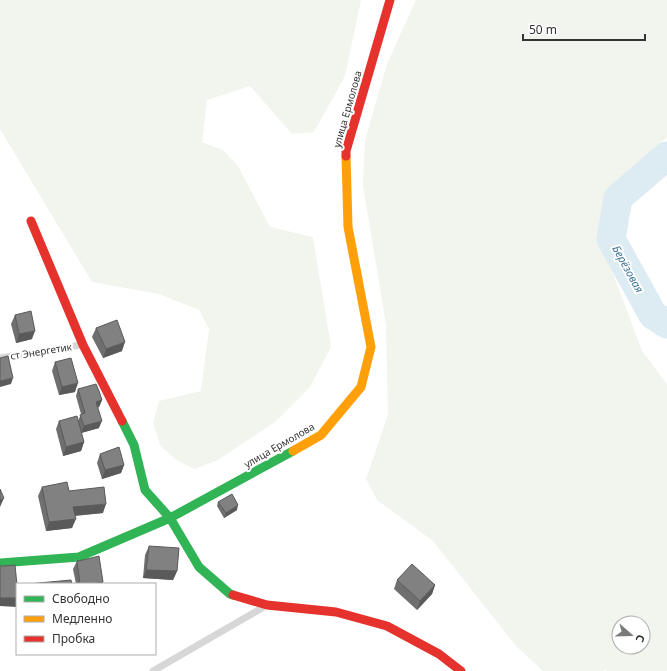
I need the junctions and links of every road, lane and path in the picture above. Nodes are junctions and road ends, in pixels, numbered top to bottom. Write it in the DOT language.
graph roads {
  1 [pos="390,0"];
  2 [pos="32,221"];
  3 [pos="83,345"];
  4 [pos="0,358"];
  5 [pos="170,518"];
  6 [pos="0,563"];
  7 [pos="267,605"];
  8 [pos="153,671"];
  9 [pos="461,671"];
  1 -- 5 [label="street, улица Ермолова"];
  2 -- 3 [label="street"];
  3 -- 4 [label="lane, ст Энергетик"];
  3 -- 5 [label="street"];
  5 -- 6 [label="street, улица Ермолова"];
  5 -- 7 [label="street"];
  7 -- 8 [label="lane"];
  7 -- 9 [label="street"];
}
